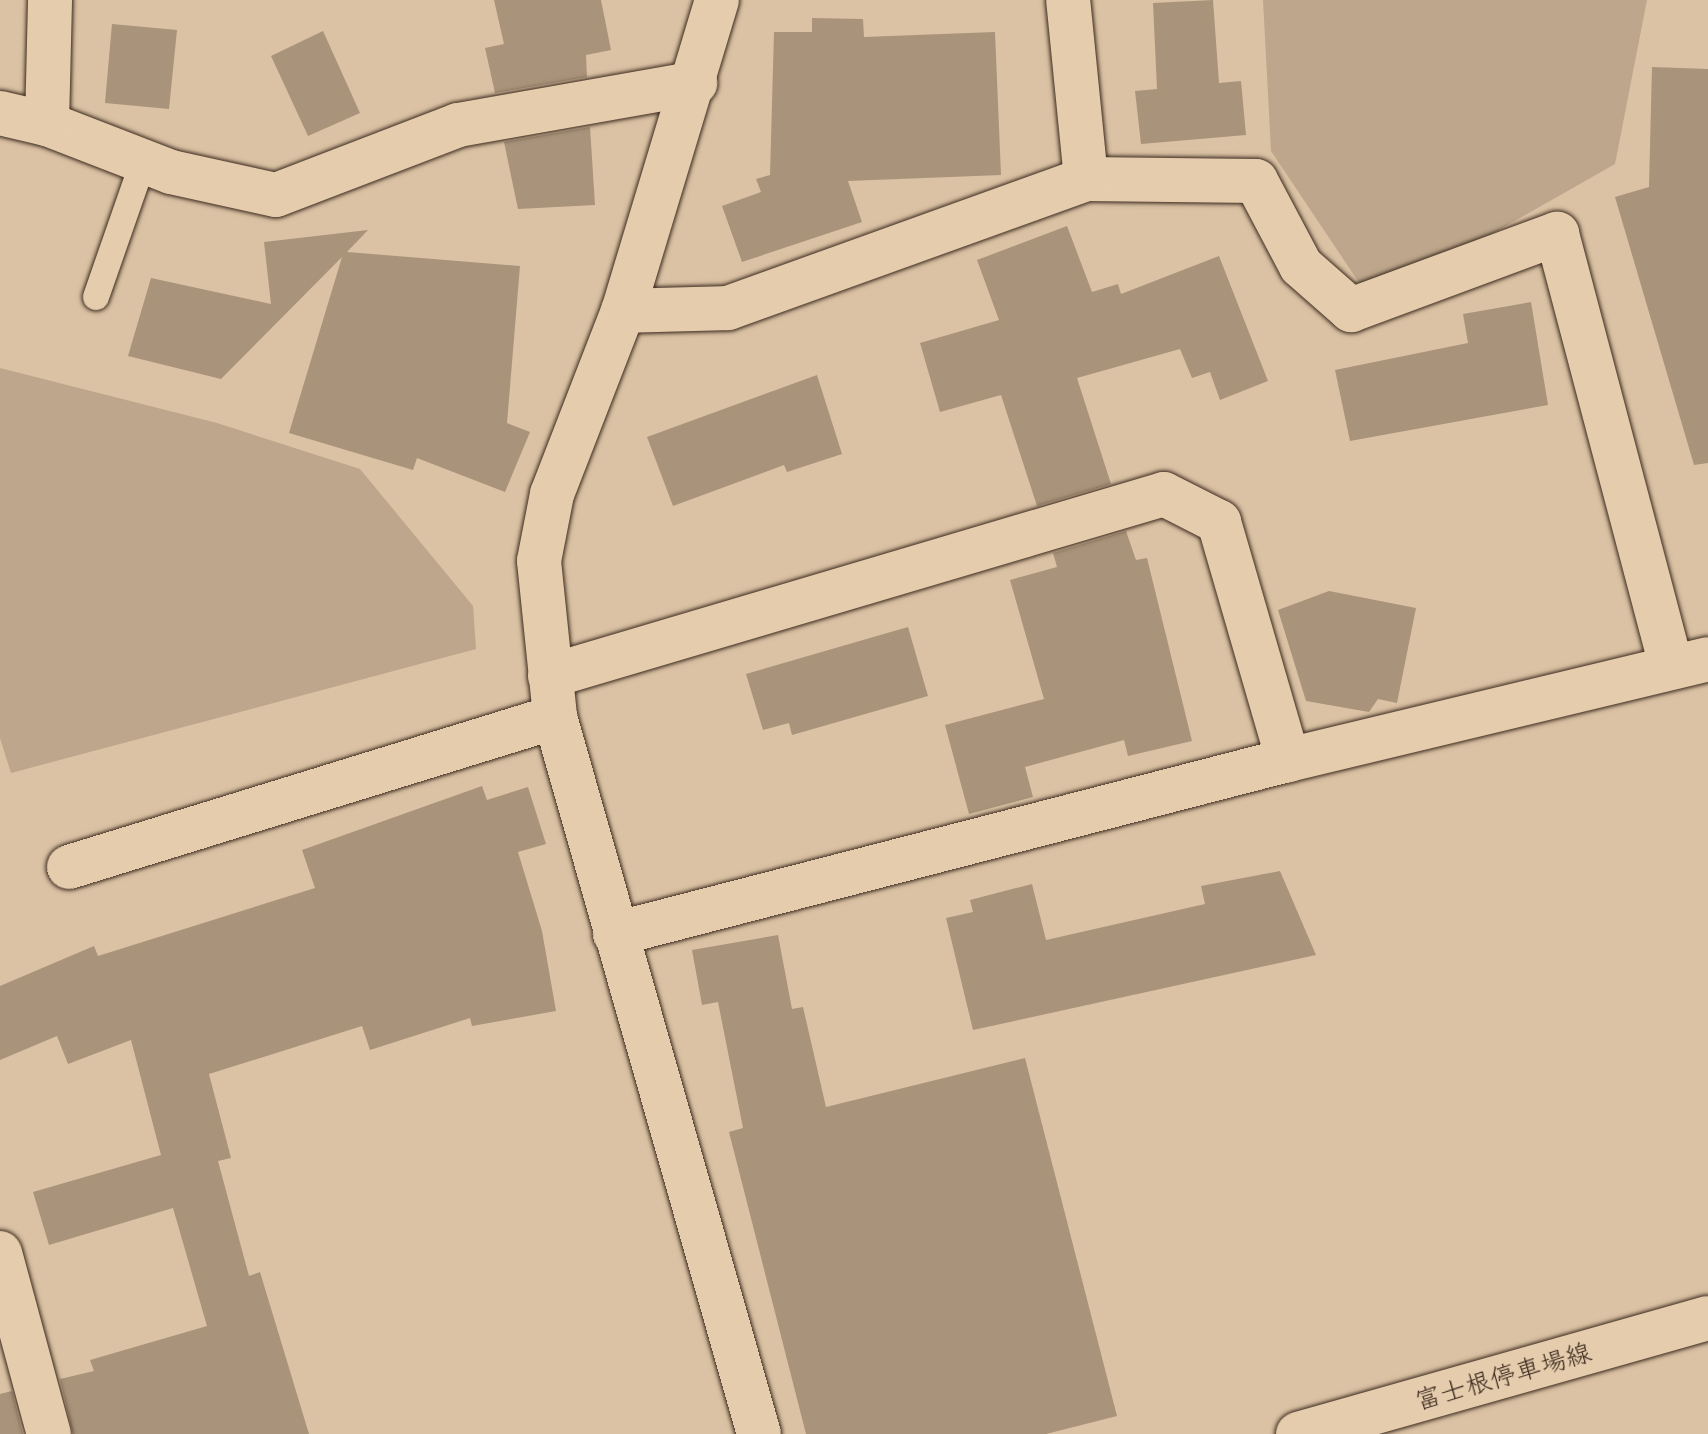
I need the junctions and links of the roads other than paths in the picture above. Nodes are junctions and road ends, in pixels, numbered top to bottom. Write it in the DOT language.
graph roads {
  1 [pos="50,0"];
  2 [pos="717,0"];
  3 [pos="1068,0"];
  4 [pos="695,83"];
  5 [pos="0,113"];
  6 [pos="47,124"];
  7 [pos="143,162"];
  8 [pos="1086,179"];
  9 [pos="96,297"];
  10 [pos="623,311"];
  11 [pos="1689,663"];
  12 [pos="552,696"];
  13 [pos="1288,760"];
  14 [pos="69,867"];
  15 [pos="615,934"];
  16 [pos="0,1253"];
  17 [pos="1708,1318"];
  18 [pos="49,1434"];
  19 [pos="759,1434"];
  20 [pos="1298,1434"];
  1 -- 6 [label="street"];
  2 -- 4 [label="street"];
  3 -- 8 [label="street"];
  4 -- 7 [label="street"];
  4 -- 10 [label="street"];
  5 -- 6 [label="street"];
  6 -- 7 [label="street"];
  7 -- 9 [label="lane"];
  8 -- 10 [label="street"];
  8 -- 11 [label="street"];
  10 -- 12 [label="street"];
  11 -- 13 [label="street"];
  12 -- 13 [label="street"];
  12 -- 14 [label="street"];
  12 -- 15 [label="street"];
  13 -- 15 [label="street"];
  15 -- 19 [label="street"];
  16 -- 18 [label="street"];
  17 -- 20 [label="street, 富士根停車場線"];
}
